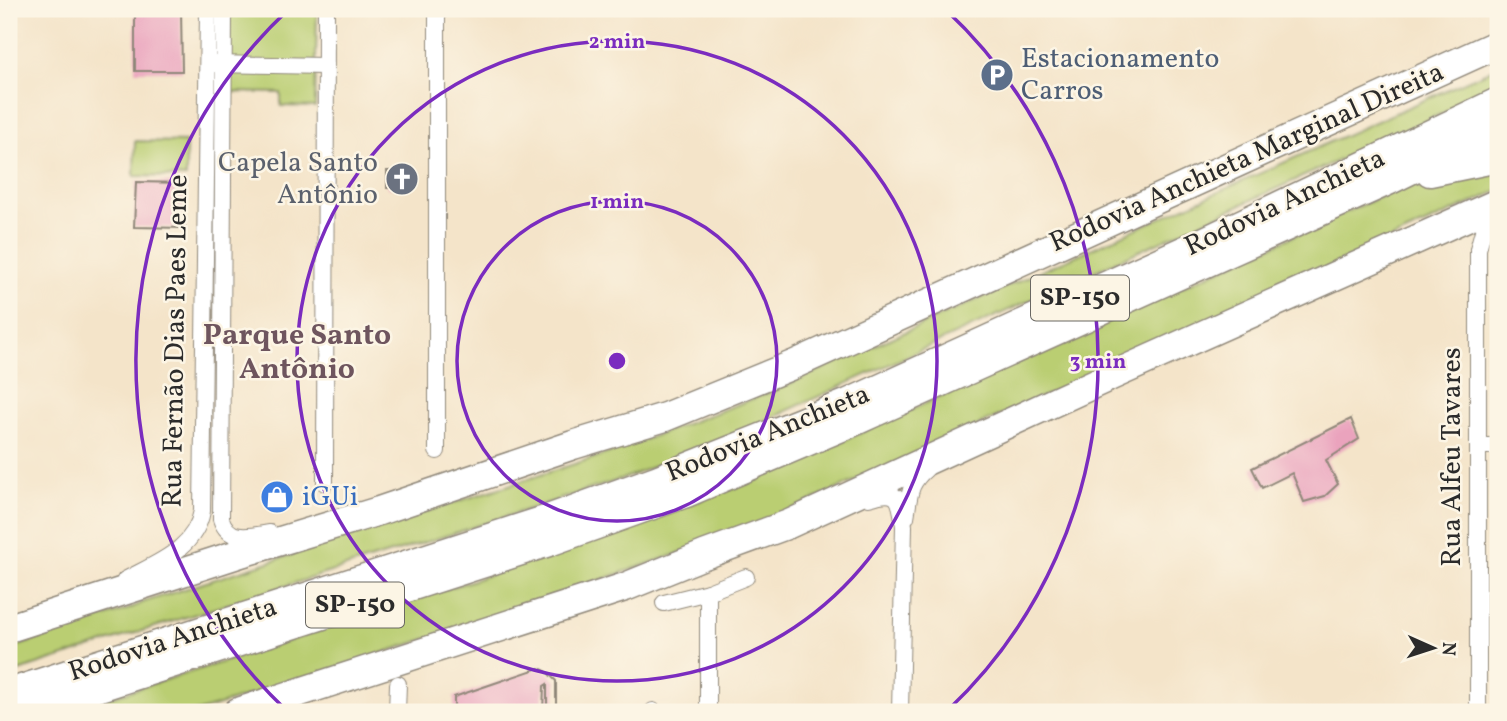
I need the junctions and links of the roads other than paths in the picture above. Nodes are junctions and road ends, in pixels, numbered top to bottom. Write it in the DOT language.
graph roads {
  1 [pos="208,9"];
  2 [pos="224,9"];
  3 [pos="326,9"];
  4 [pos="437,9"];
  5 [pos="1498,44"];
  6 [pos="215,64"];
  7 [pos="325,66"];
  8 [pos="1498,102"];
  9 [pos="1498,127"];
  10 [pos="1498,158"];
  11 [pos="1390,180"];
  12 [pos="1498,205"];
  13 [pos="959,445"];
  14 [pos="1478,446"];
  15 [pos="1498,446"];
  16 [pos="436,450"];
  17 [pos="325,483"];
  18 [pos="789,524"];
  19 [pos="331,526"];
  20 [pos="904,526"];
  21 [pos="746,577"];
  22 [pos="708,592"];
  23 [pos="664,603"];
  24 [pos="76,606"];
  25 [pos="9,628"];
  26 [pos="398,684"];
  27 [pos="9,693"];
  28 [pos="22,712"];
  29 [pos="238,712"];
  30 [pos="397,712"];
  31 [pos="708,712"];
  32 [pos="900,712"];
  33 [pos="1478,712"];
  1 -- 6 [label="street, Rua Fernão Dias Paes Leme"];
  2 -- 6 [label="street, Rua Fernão Dias Paes Leme"];
  3 -- 7 [label="street"];
  4 -- 16 [label="street"];
  5 -- 19 [label="highway, Rodovia Anchieta Marginal Direita / SP-150"];
  6 -- 7 [label="street"];
  6 -- 19 [label="street, Rua Fernão Dias Paes Leme"];
  6 -- 24 [label="street, Rua Fernão Dias Paes Leme"];
  7 -- 17 [label="street"];
  8 -- 27 [label="highway, Rodovia Anchieta / SP-150"];
  9 -- 11 [label="highway, Rodovia Anchieta / SP-150"];
  10 -- 11 [label="highway"];
  11 -- 28 [label="highway, Rodovia Anchieta / SP-150"];
  12 -- 13 [label="highway, SP-150"];
  12 -- 14 [label="street, Rua Alfeu Tavares"];
  13 -- 18 [label="highway, SP-150"];
  13 -- 20 [label="street"];
  14 -- 15 [label="street"];
  14 -- 33 [label="street, Rua Alfeu Tavares"];
  18 -- 20 [label="street"];
  18 -- 29 [label="highway, SP-150"];
  19 -- 24 [label="highway, Rodovia Anchieta Marginal Direita / SP-150"];
  20 -- 32 [label="street"];
  21 -- 22 [label="street"];
  22 -- 23 [label="street"];
  22 -- 31 [label="street"];
  24 -- 25 [label="highway, Rodovia Anchieta Marginal Direita / SP-150"];
  26 -- 30 [label="street"];
}
